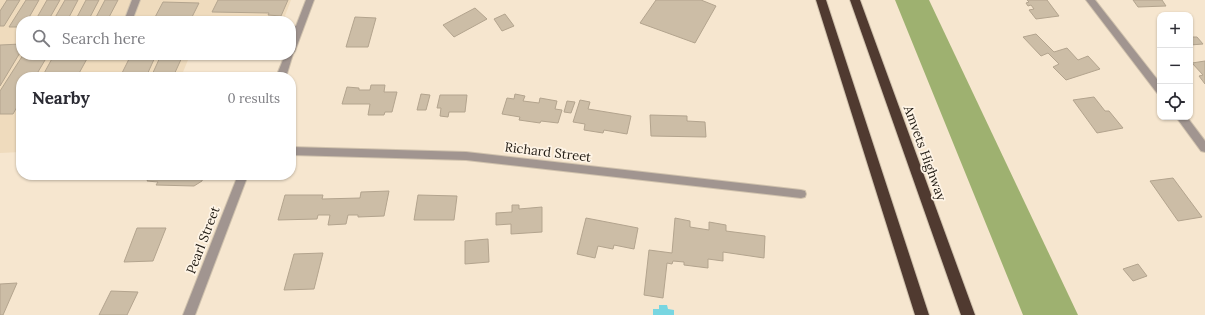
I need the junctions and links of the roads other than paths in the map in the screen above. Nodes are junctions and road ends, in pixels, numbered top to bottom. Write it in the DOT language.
graph roads {
  1 [pos="136,0"];
  2 [pos="310,0"];
  3 [pos="821,0"];
  4 [pos="855,0"];
  5 [pos="1090,0"];
  6 [pos="130,16"];
  7 [pos="296,26"];
  8 [pos="287,60"];
  9 [pos="283,72"];
  10 [pos="1157,86"];
  11 [pos="1183,120"];
  12 [pos="1205,148"];
  13 [pos="296,151"];
  14 [pos="241,180"];
  15 [pos="801,194"];
  16 [pos="189,315"];
  17 [pos="922,315"];
  18 [pos="968,315"];
  1 -- 6 [label="lane"];
  2 -- 7 [label="street"];
  3 -- 17 [label="highway"];
  4 -- 18 [label="highway, Amvets Highway"];
  5 -- 10 [label="street"];
  8 -- 9 [label="street"];
  11 -- 12 [label="street"];
  13 -- 15 [label="street, Richard Street"];
  14 -- 16 [label="street, Pearl Street"];
}
